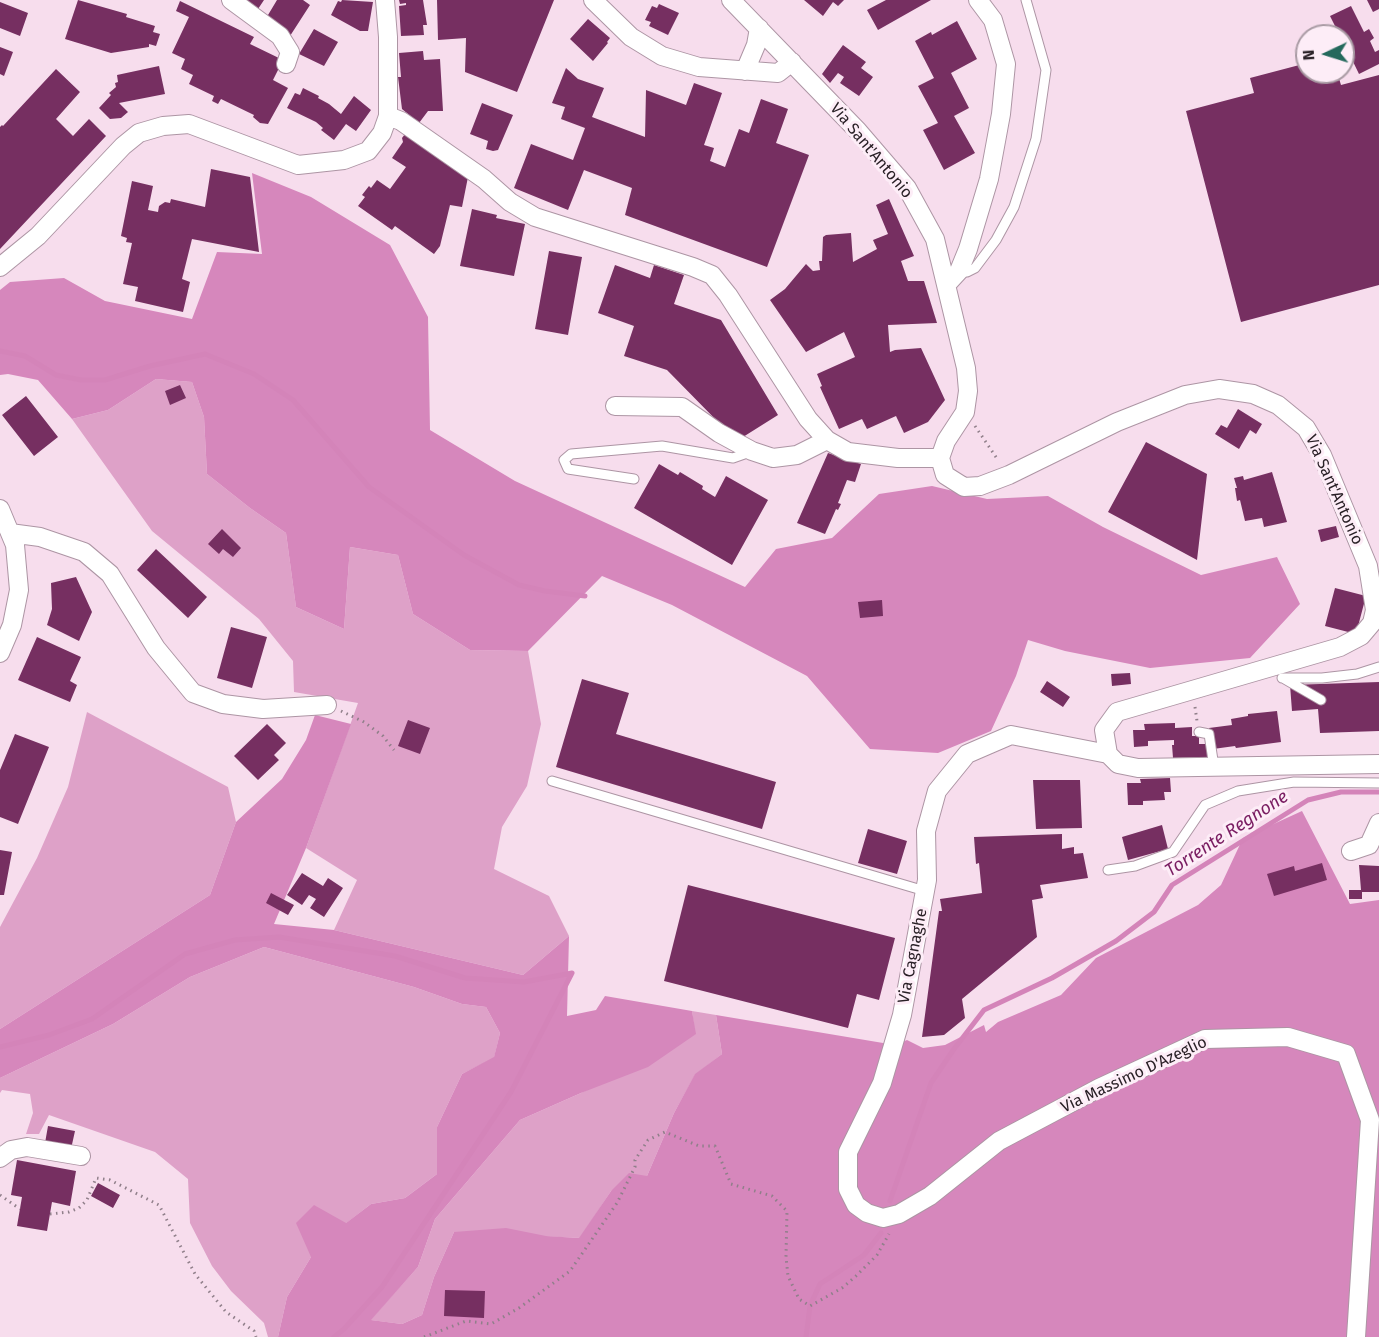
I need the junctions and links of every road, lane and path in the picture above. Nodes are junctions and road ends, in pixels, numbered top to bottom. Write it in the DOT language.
graph roads {
  1 [pos="231,0"];
  2 [pos="385,0"];
  3 [pos="593,0"];
  4 [pos="731,0"];
  5 [pos="978,0"];
  6 [pos="1026,0"];
  7 [pos="759,28"];
  8 [pos="792,62"];
  9 [pos="286,64"];
  10 [pos="745,71"];
  11 [pos="388,116"];
  12 [pos="0,267"];
  13 [pos="953,278"];
  14 [pos="615,406"];
  15 [pos="965,412"];
  16 [pos="827,440"];
  17 [pos="752,451"];
  18 [pos="940,458"];
  19 [pos="1009,475"];
  20 [pos="634,479"];
  21 [pos="0,508"];
  22 [pos="10,533"];
  23 [pos="0,652"];
  24 [pos="1379,668"];
  25 [pos="1275,674"];
  26 [pos="1321,699"];
  27 [pos="1195,704"];
  28 [pos="327,705"];
  29 [pos="1199,732"];
  30 [pos="394,750"];
  31 [pos="1108,754"];
  32 [pos="1379,764"];
  33 [pos="1214,767"];
  34 [pos="552,781"];
  35 [pos="1379,783"];
  36 [pos="1379,823"];
  37 [pos="1351,851"];
  38 [pos="1108,870"];
  39 [pos="925,891"];
  40 [pos="81,1156"];
  41 [pos="0,1158"];
  42 [pos="0,1195"];
  43 [pos="20,1209"];
  44 [pos="50,1214"];
  45 [pos="894,1215"];
  46 [pos="256,1337"];
  47 [pos="424,1337"];
  48 [pos="1356,1337"];
  1 -- 9 [label="street"];
  2 -- 11 [label="street"];
  3 -- 10 [label="street"];
  4 -- 7 [label="street, Via Sant'Antonio"];
  5 -- 13 [label="street"];
  6 -- 13 [label="lane"];
  7 -- 8 [label="street, Via Sant'Antonio"];
  7 -- 10 [label="street"];
  8 -- 10 [label="street"];
  8 -- 13 [label="street, Via Sant'Antonio"];
  11 -- 12 [label="street"];
  11 -- 16 [label="street"];
  13 -- 15 [label="street, Via Sant'Antonio"];
  14 -- 17 [label="street"];
  15 -- 18 [label="street, Via Sant'Antonio"];
  15 -- 19 [label="path"];
  16 -- 17 [label="street"];
  16 -- 18 [label="street"];
  17 -- 20 [label="lane"];
  18 -- 19 [label="street, Via Sant'Antonio"];
  19 -- 25 [label="street, Via Sant'Antonio"];
  21 -- 22 [label="street"];
  22 -- 23 [label="street"];
  22 -- 28 [label="street"];
  24 -- 25 [label="lane"];
  25 -- 26 [label="lane"];
  25 -- 31 [label="street, Via Sant'Antonio"];
  27 -- 29 [label="path"];
  28 -- 30 [label="path"];
  29 -- 33 [label="lane"];
  31 -- 33 [label="street"];
  31 -- 39 [label="street, Via Cagnaghe"];
  32 -- 33 [label="street"];
  34 -- 39 [label="lane"];
  35 -- 38 [label="lane"];
  36 -- 37 [label="street"];
  39 -- 45 [label="street, Via Cagnaghe"];
  40 -- 41 [label="street"];
  42 -- 43 [label="path"];
  44 -- 46 [label="path"];
  45 -- 47 [label="path"];
  45 -- 48 [label="street, Via Massimo D'Azeglio"];
}
